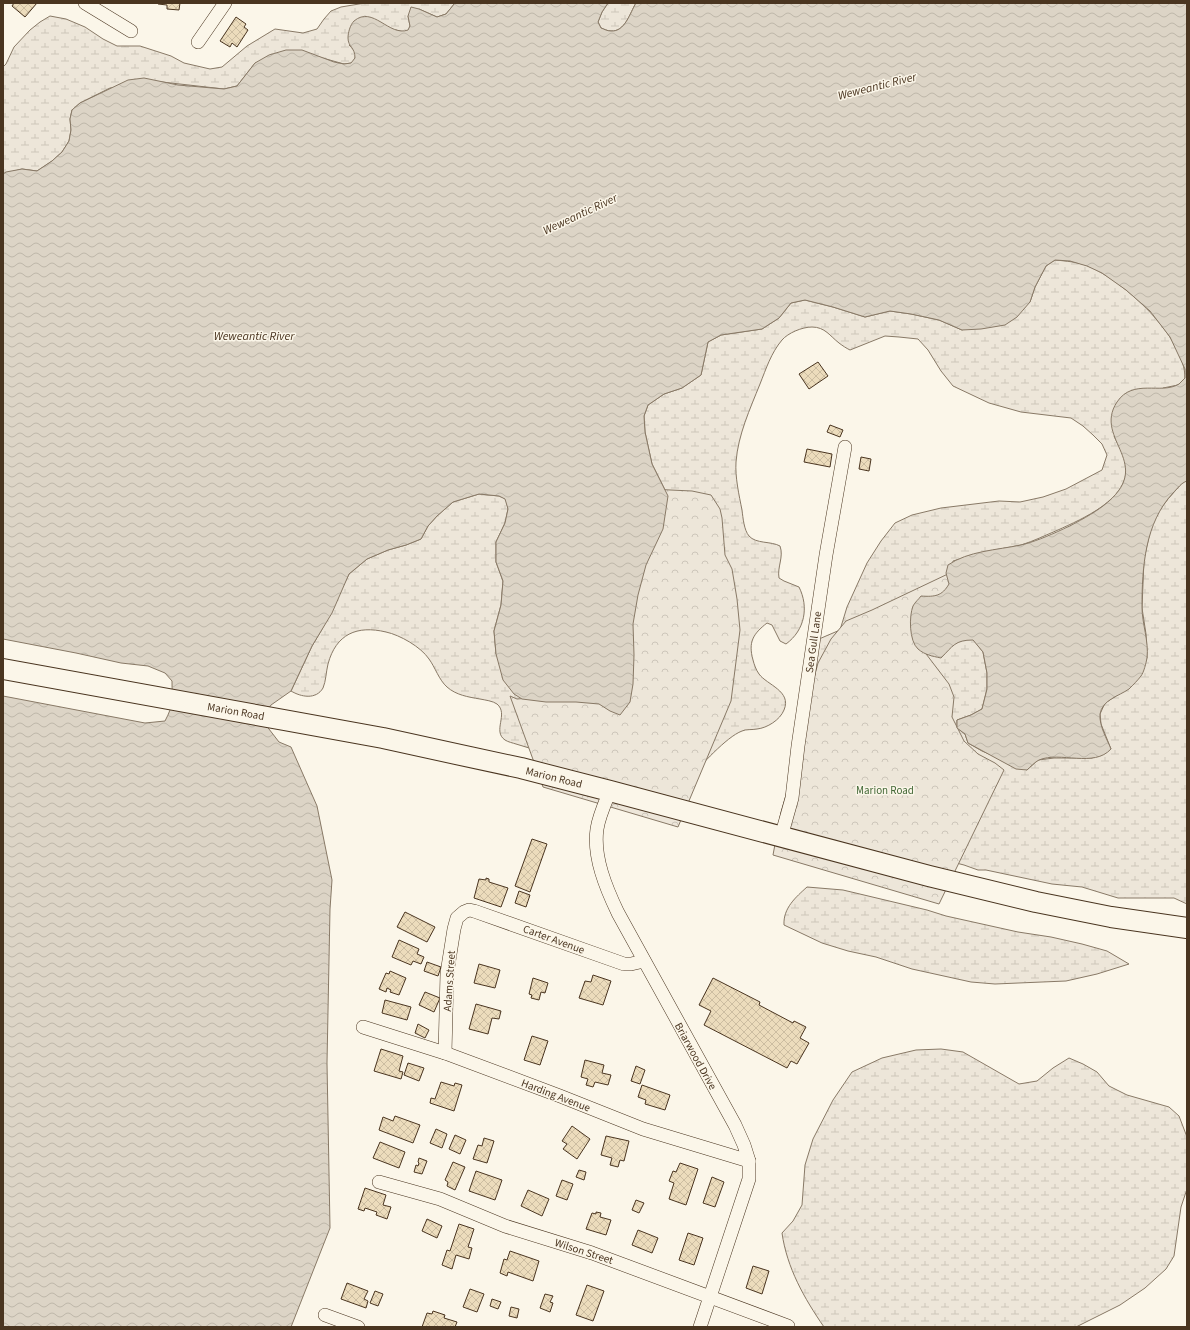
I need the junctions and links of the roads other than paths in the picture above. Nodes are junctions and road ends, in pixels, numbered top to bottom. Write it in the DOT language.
graph roads {
  1 [pos="84,3"];
  2 [pos="225,3"];
  3 [pos="131,31"];
  4 [pos="198,42"];
  5 [pos="845,447"];
  6 [pos="3,669"];
  7 [pos="610,791"];
  8 [pos="781,837"];
  9 [pos="464,912"];
  10 [pos="1187,928"];
  11 [pos="644,961"];
  12 [pos="363,1027"];
  13 [pos="445,1054"];
  14 [pos="749,1161"];
  15 [pos="379,1182"];
  16 [pos="710,1296"];
  17 [pos="326,1315"];
  18 [pos="788,1326"];
  19 [pos="358,1327"];
  20 [pos="700,1327"];
  1 -- 3 [label="street"];
  2 -- 4 [label="street"];
  5 -- 8 [label="street, Sea Gull Lane"];
  6 -- 7 [label="main road, Marion Road"];
  7 -- 8 [label="main road, Marion Road"];
  7 -- 11 [label="street, Briarwood Drive"];
  8 -- 10 [label="main road, Marion Road"];
  9 -- 11 [label="street, Carter Avenue"];
  9 -- 13 [label="street, Adams Street"];
  11 -- 14 [label="street, Briarwood Drive"];
  12 -- 13 [label="street, Harding Avenue"];
  13 -- 14 [label="street, Harding Avenue"];
  14 -- 16 [label="street, Briarwood Drive"];
  15 -- 16 [label="street, Wilson Street"];
  16 -- 18 [label="street, Wilson Street"];
  16 -- 20 [label="street, Briarwood Drive"];
  17 -- 19 [label="street"];
}
